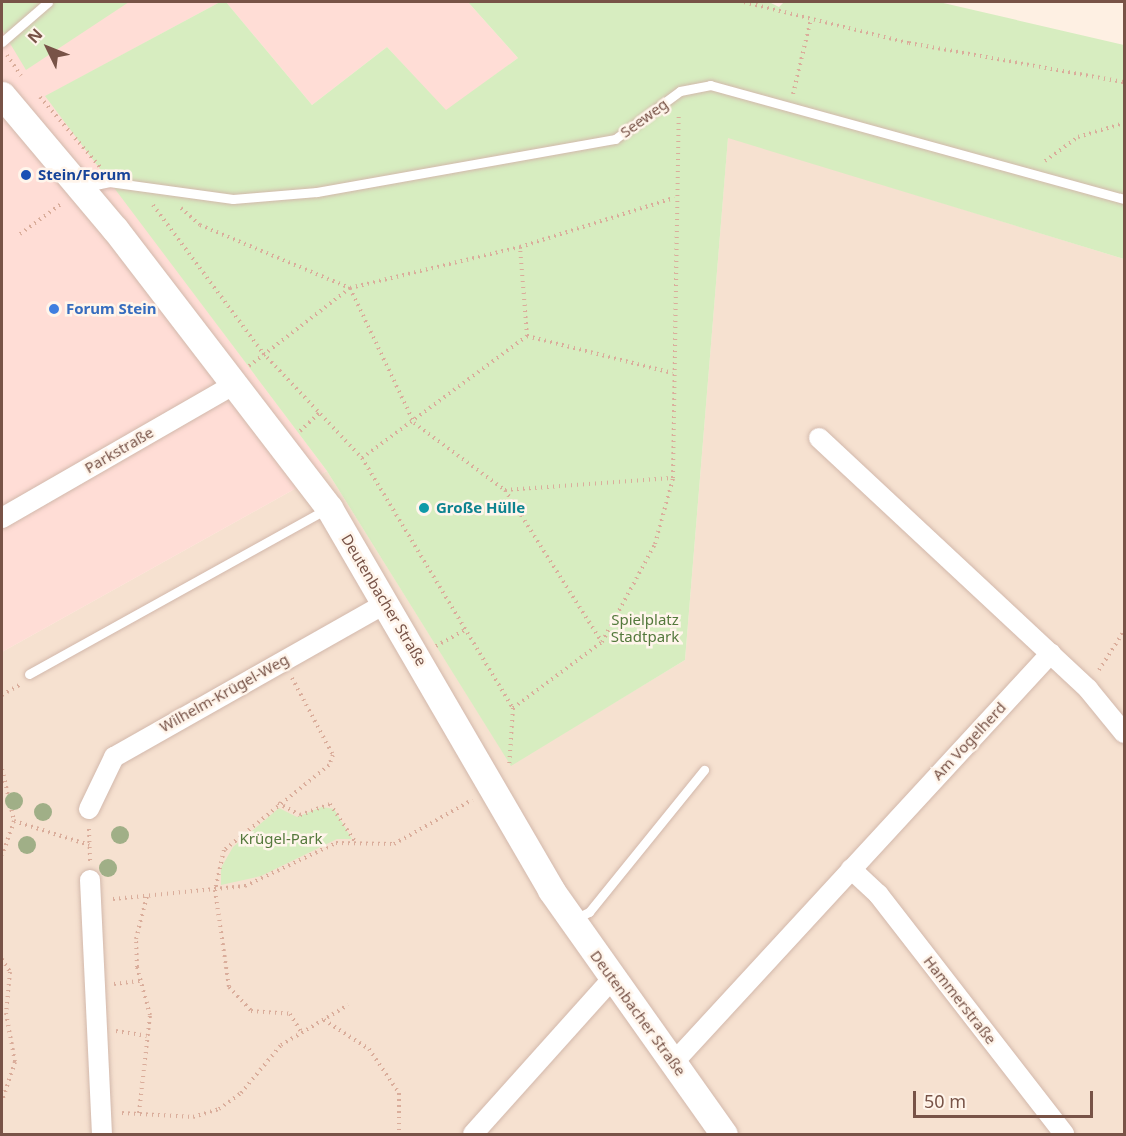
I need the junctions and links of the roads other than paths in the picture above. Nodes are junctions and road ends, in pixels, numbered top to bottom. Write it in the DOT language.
graph roads {
  1 [pos="48,2"];
  2 [pos="2,42"];
  3 [pos="2,95"];
  4 [pos="80,189"];
  5 [pos="1125,199"];
  6 [pos="237,383"];
  7 [pos="819,438"];
  8 [pos="329,508"];
  9 [pos="2,518"];
  10 [pos="386,603"];
  11 [pos="1050,653"];
  12 [pos="29,674"];
  13 [pos="1125,733"];
  14 [pos="704,770"];
  15 [pos="89,809"];
  16 [pos="851,869"];
  17 [pos="90,880"];
  18 [pos="572,921"];
  19 [pos="612,979"];
  20 [pos="674,1062"];
  21 [pos="102,1134"];
  22 [pos="473,1134"];
  23 [pos="724,1134"];
  24 [pos="1064,1134"];
  1 -- 2 [label="lane"];
  3 -- 4 [label="street, Deutenbacher Straße"];
  4 -- 5 [label="lane, Seeweg"];
  4 -- 6 [label="street, Deutenbacher Straße"];
  6 -- 8 [label="street, Deutenbacher Straße"];
  6 -- 9 [label="street, Parkstraße"];
  7 -- 11 [label="street"];
  8 -- 10 [label="street, Deutenbacher Straße"];
  8 -- 12 [label="lane"];
  10 -- 15 [label="street, Wilhelm-Krügel-Weg"];
  10 -- 18 [label="street, Deutenbacher Straße"];
  11 -- 13 [label="street"];
  11 -- 16 [label="street, Am Vogelherd"];
  14 -- 18 [label="lane"];
  16 -- 20 [label="street, Am Vogelherd"];
  16 -- 24 [label="street, Hammerstraße"];
  17 -- 21 [label="street"];
  18 -- 19 [label="street, Deutenbacher Straße"];
  19 -- 20 [label="street, Deutenbacher Straße"];
  19 -- 22 [label="street"];
  20 -- 23 [label="street, Deutenbacher Straße"];
}
